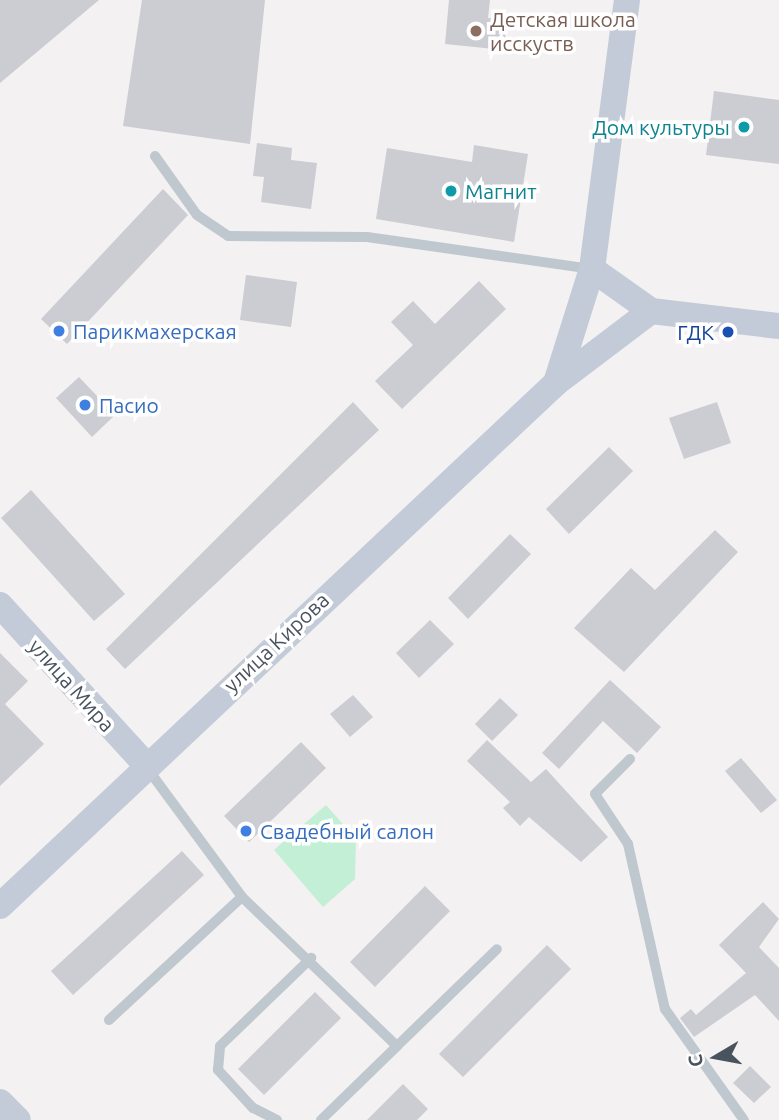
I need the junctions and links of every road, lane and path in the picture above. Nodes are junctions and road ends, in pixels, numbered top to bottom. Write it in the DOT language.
graph roads {
  1 [pos="627,0"];
  2 [pos="155,156"];
  3 [pos="592,269"];
  4 [pos="650,310"];
  5 [pos="779,326"];
  6 [pos="556,383"];
  7 [pos="0,605"];
  8 [pos="630,759"];
  9 [pos="145,764"];
  10 [pos="242,897"];
  11 [pos="0,906"];
  12 [pos="497,949"];
  13 [pos="311,958"];
  14 [pos="109,1020"];
  15 [pos="397,1046"];
  16 [pos="0,1102"];
  17 [pos="260,1117"];
  18 [pos="18,1120"];
  19 [pos="277,1120"];
  20 [pos="321,1120"];
  21 [pos="744,1120"];
  1 -- 3 [label="street"];
  2 -- 3 [label="lane"];
  3 -- 4 [label="street"];
  3 -- 6 [label="street"];
  4 -- 5 [label="street"];
  4 -- 6 [label="street, улица Кирова"];
  6 -- 9 [label="street, улица Кирова"];
  7 -- 9 [label="street, улица Мира"];
  8 -- 21 [label="lane"];
  9 -- 10 [label="lane"];
  9 -- 11 [label="street, улица Кирова"];
  10 -- 13 [label="lane"];
  10 -- 14 [label="lane"];
  12 -- 15 [label="lane"];
  13 -- 15 [label="lane"];
  13 -- 17 [label="lane"];
  15 -- 20 [label="lane"];
  16 -- 18 [label="street"];
  17 -- 19 [label="lane"];
}
